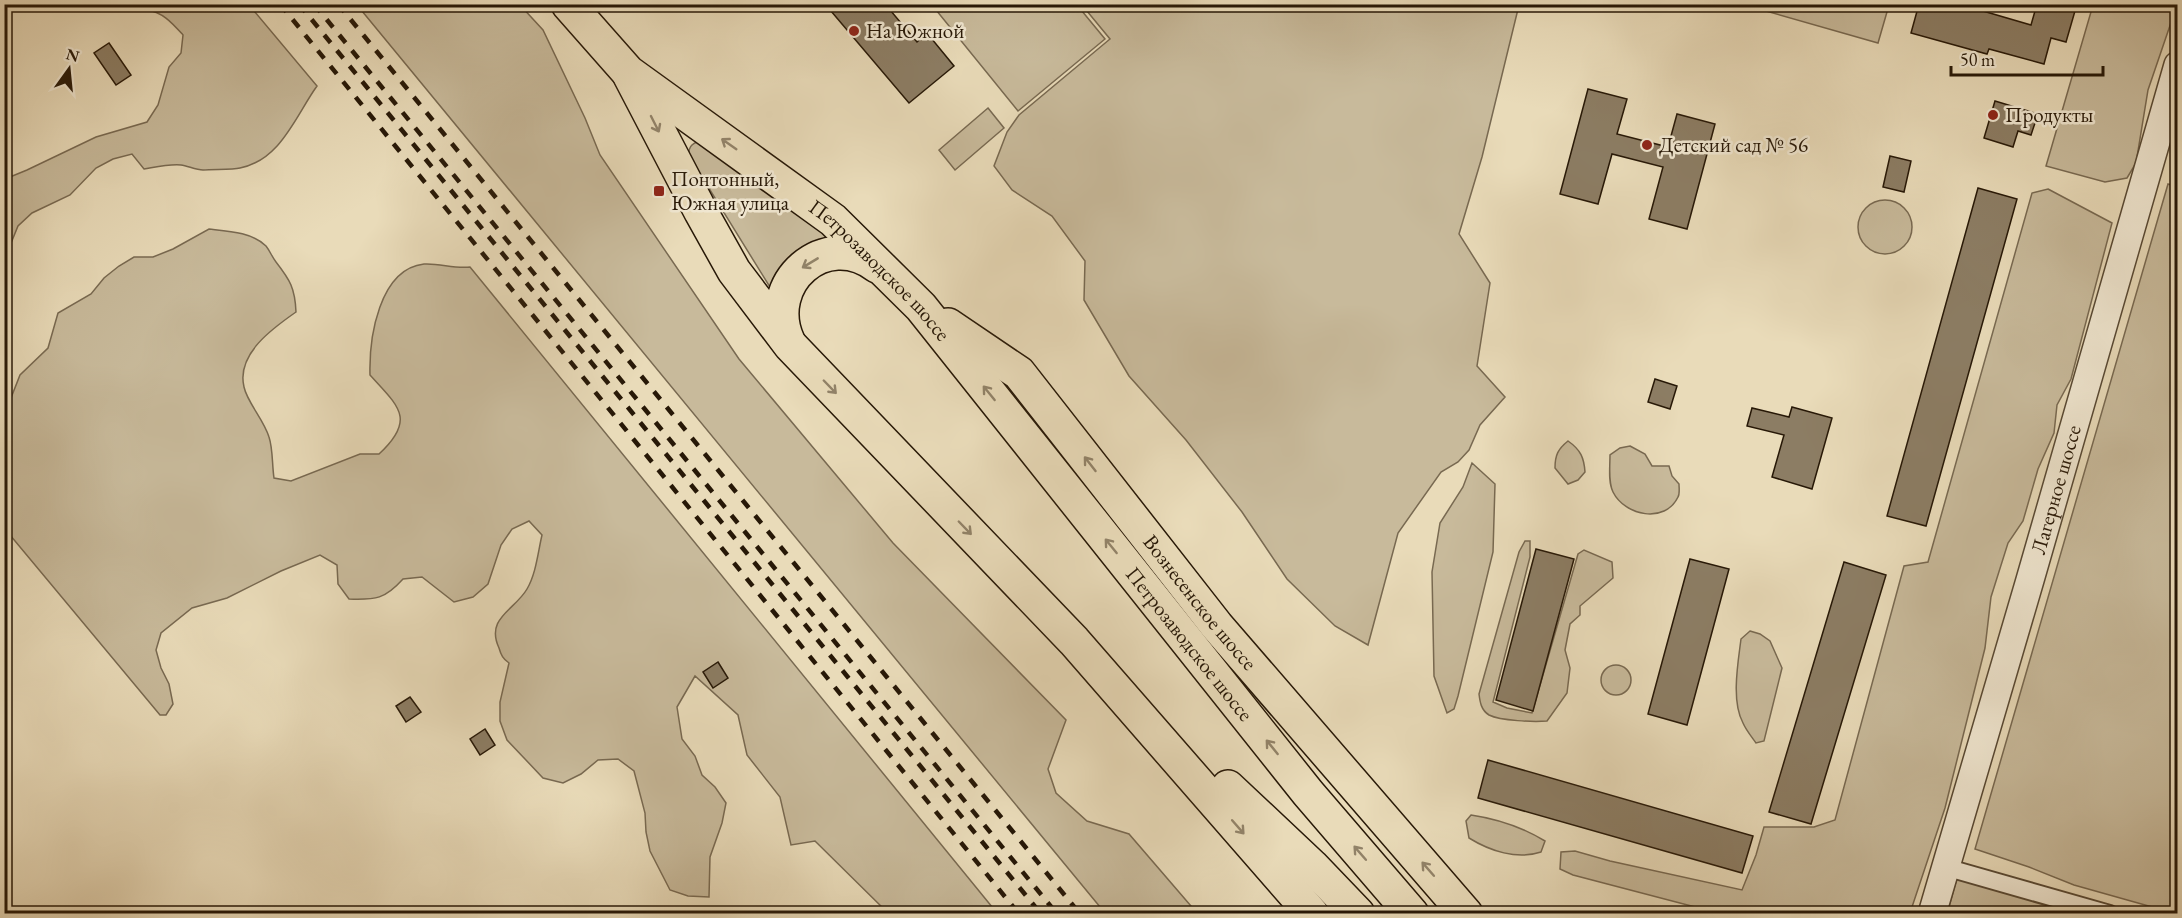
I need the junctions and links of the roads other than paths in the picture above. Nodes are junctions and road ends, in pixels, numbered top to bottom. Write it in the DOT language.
graph roads {
  1 [pos="568,4"];
  2 [pos="2178,65"];
  3 [pos="628,72"];
  4 [pos="883,270"];
  5 [pos="921,307"];
  6 [pos="790,345"];
  7 [pos="1074,641"];
  8 [pos="1946,867"];
  9 [pos="1312,914"];
  10 [pos="1358,914"];
  11 [pos="1412,914"];
  12 [pos="1466,914"];
  13 [pos="1932,914"];
  14 [pos="2110,914"];
  1 -- 3 [label="main road"];
  2 -- 8 [label="street, Лагерное шоссе"];
  4 -- 3 [label="main road, Петрозаводское шоссе, one-way"];
  3 -- 6 [label="main road, one-way"];
  4 -- 5 [label="main road, Петрозаводское шоссе"];
  4 -- 6 [label="main road, one-way"];
  11 -- 5 [label="main road, Петрозаводское шоссе, one-way"];
  12 -- 5 [label="main road, Вознесенское шоссе, one-way"];
  6 -- 7 [label="main road, one-way"];
  7 -- 9 [label="main road, one-way"];
  7 -- 10 [label="main road"];
  8 -- 13 [label="street, Лагерное шоссе"];
  8 -- 14 [label="street"];
}
